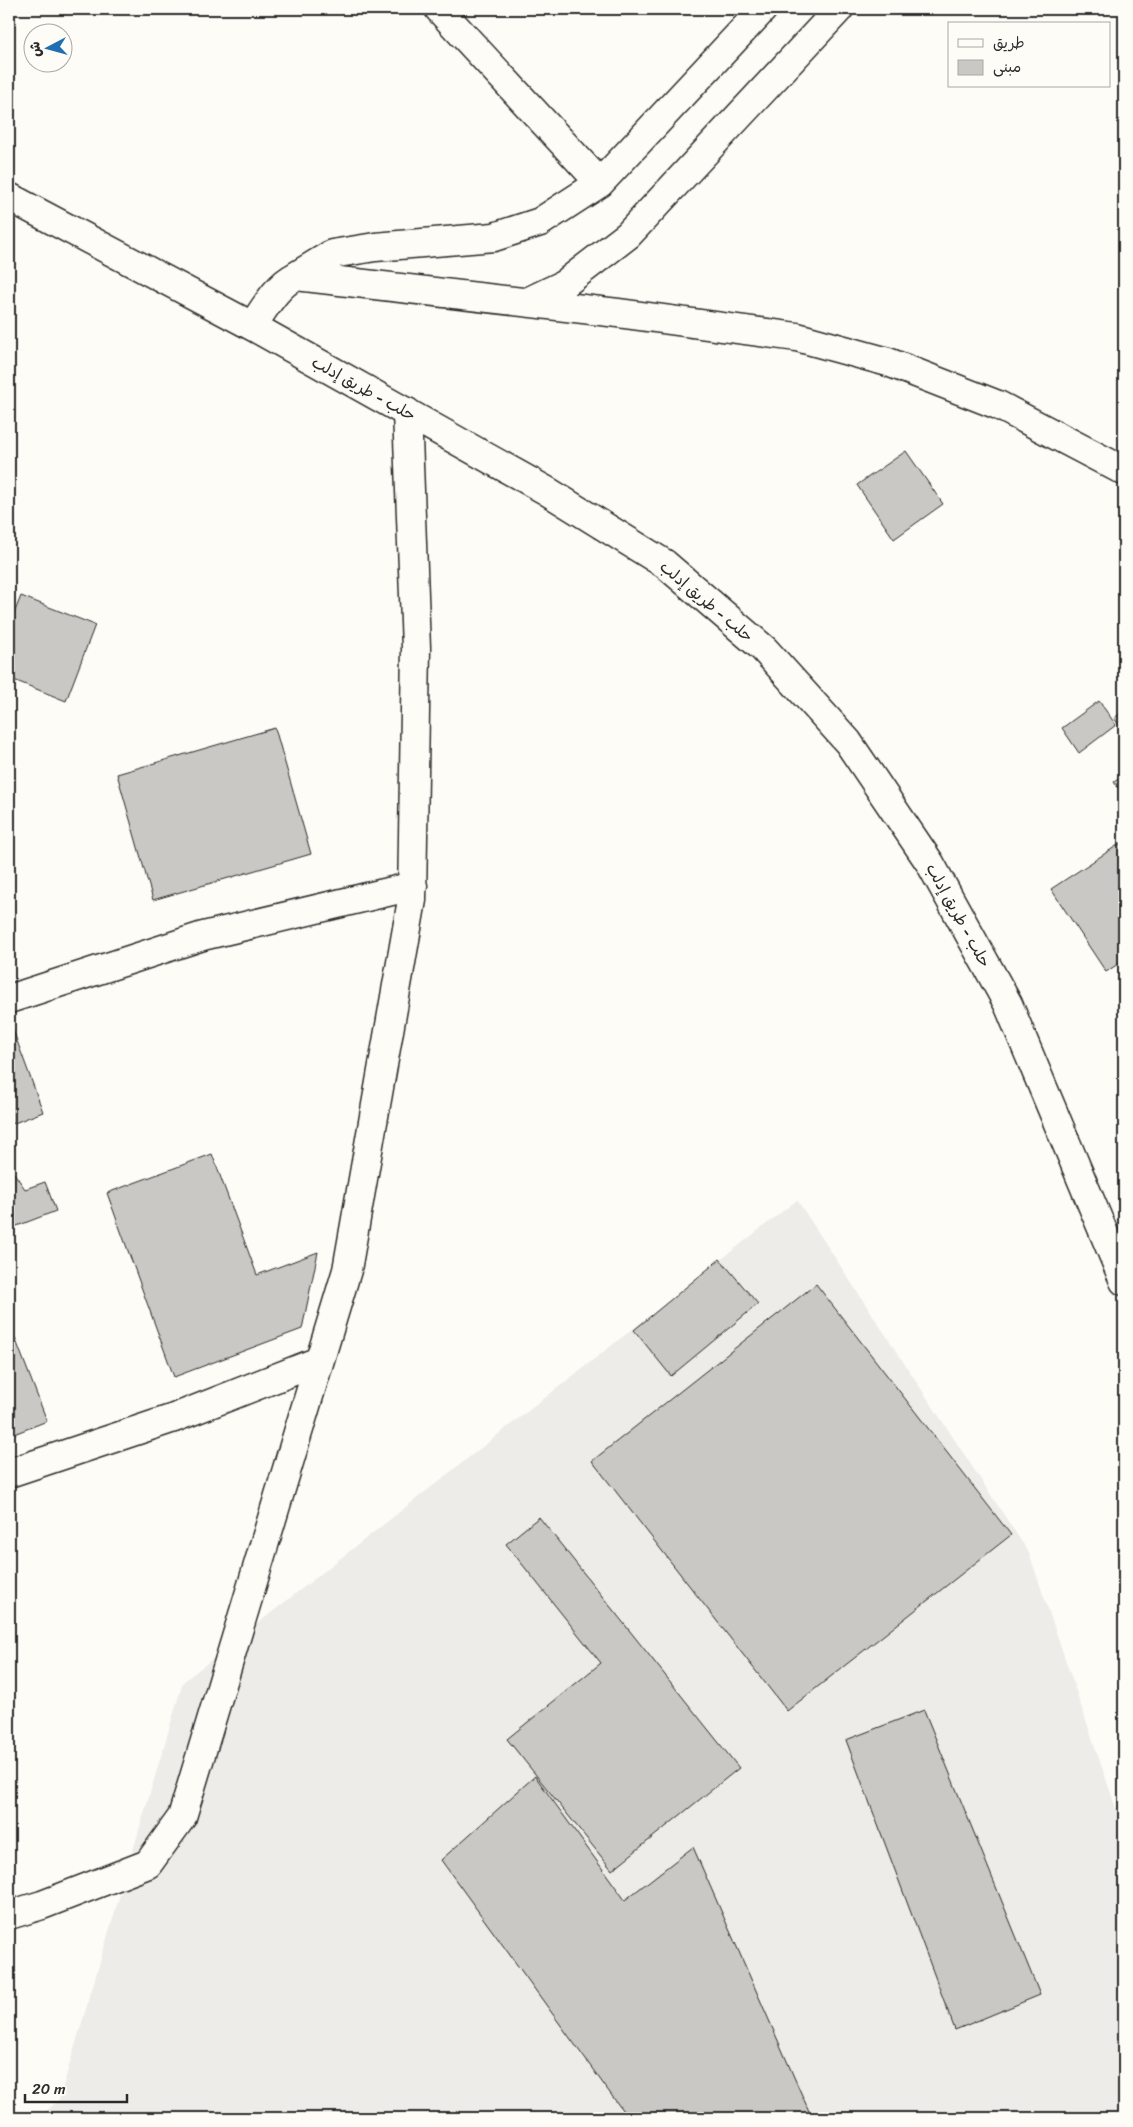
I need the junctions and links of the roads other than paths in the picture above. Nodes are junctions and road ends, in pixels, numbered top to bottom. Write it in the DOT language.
graph roads {
  1 [pos="439,9"];
  2 [pos="763,9"];
  3 [pos="839,9"];
  4 [pos="600,183"];
  5 [pos="9,197"];
  6 [pos="296,276"];
  7 [pos="527,302"];
  8 [pos="252,326"];
  9 [pos="407,412"];
  10 [pos="1124,471"];
  11 [pos="413,886"];
  12 [pos="9,999"];
  13 [pos="1124,1282"];
  14 [pos="319,1361"];
  15 [pos="9,1473"];
  16 [pos="9,1915"];
  1 -- 4 [label="main road"];
  2 -- 4 [label="main road"];
  3 -- 7 [label="main road"];
  4 -- 6 [label="main road"];
  5 -- 8 [label="main road, حلب - طريق إدلب"];
  6 -- 7 [label="main road"];
  6 -- 8 [label="main road"];
  7 -- 10 [label="main road"];
  8 -- 9 [label="main road, حلب - طريق إدلب"];
  9 -- 11 [label="main road"];
  9 -- 13 [label="main road, حلب - طريق إدلب"];
  11 -- 12 [label="main road"];
  11 -- 14 [label="main road"];
  14 -- 15 [label="main road"];
  14 -- 16 [label="main road"];
}
